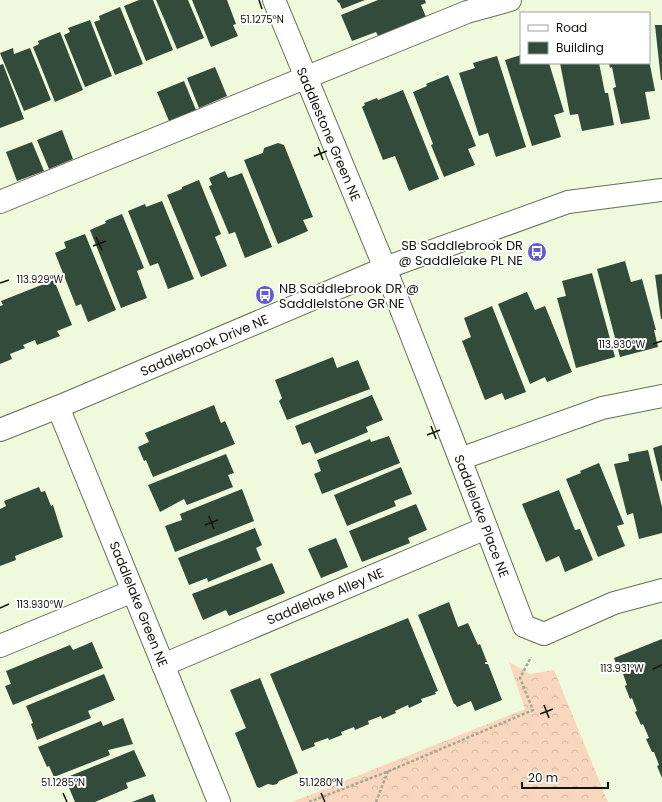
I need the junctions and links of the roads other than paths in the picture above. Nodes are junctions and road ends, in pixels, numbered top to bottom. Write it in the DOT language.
graph roads {
  1 [pos="274,0"];
  2 [pos="510,0"];
  3 [pos="306,78"];
  4 [pos="662,190"];
  5 [pos="0,202"];
  6 [pos="385,268"];
  7 [pos="662,396"];
  8 [pos="58,407"];
  9 [pos="0,430"];
  10 [pos="460,459"];
  11 [pos="486,528"];
  12 [pos="662,590"];
  13 [pos="133,591"];
  14 [pos="0,646"];
  15 [pos="163,665"];
  16 [pos="219,802"];
  1 -- 3 [label="street, Saddlestone Green NE"];
  2 -- 3 [label="street"];
  3 -- 5 [label="street"];
  3 -- 6 [label="street, Saddlestone Green NE"];
  4 -- 6 [label="street, Saddlebrook Drive NE"];
  6 -- 8 [label="street, Saddlebrook Drive NE"];
  6 -- 10 [label="street, Saddlelake Place NE"];
  7 -- 10 [label="street"];
  8 -- 9 [label="street, Saddlebrook Drive NE"];
  8 -- 13 [label="street, Saddlelake Green NE"];
  10 -- 11 [label="street, Saddlelake Place NE"];
  11 -- 12 [label="street, Saddlelake Place NE"];
  11 -- 15 [label="street, Saddlelake Alley NE"];
  13 -- 14 [label="street"];
  13 -- 15 [label="street, Saddlelake Green NE"];
  15 -- 16 [label="street, Saddlelake Green NE"];
}
